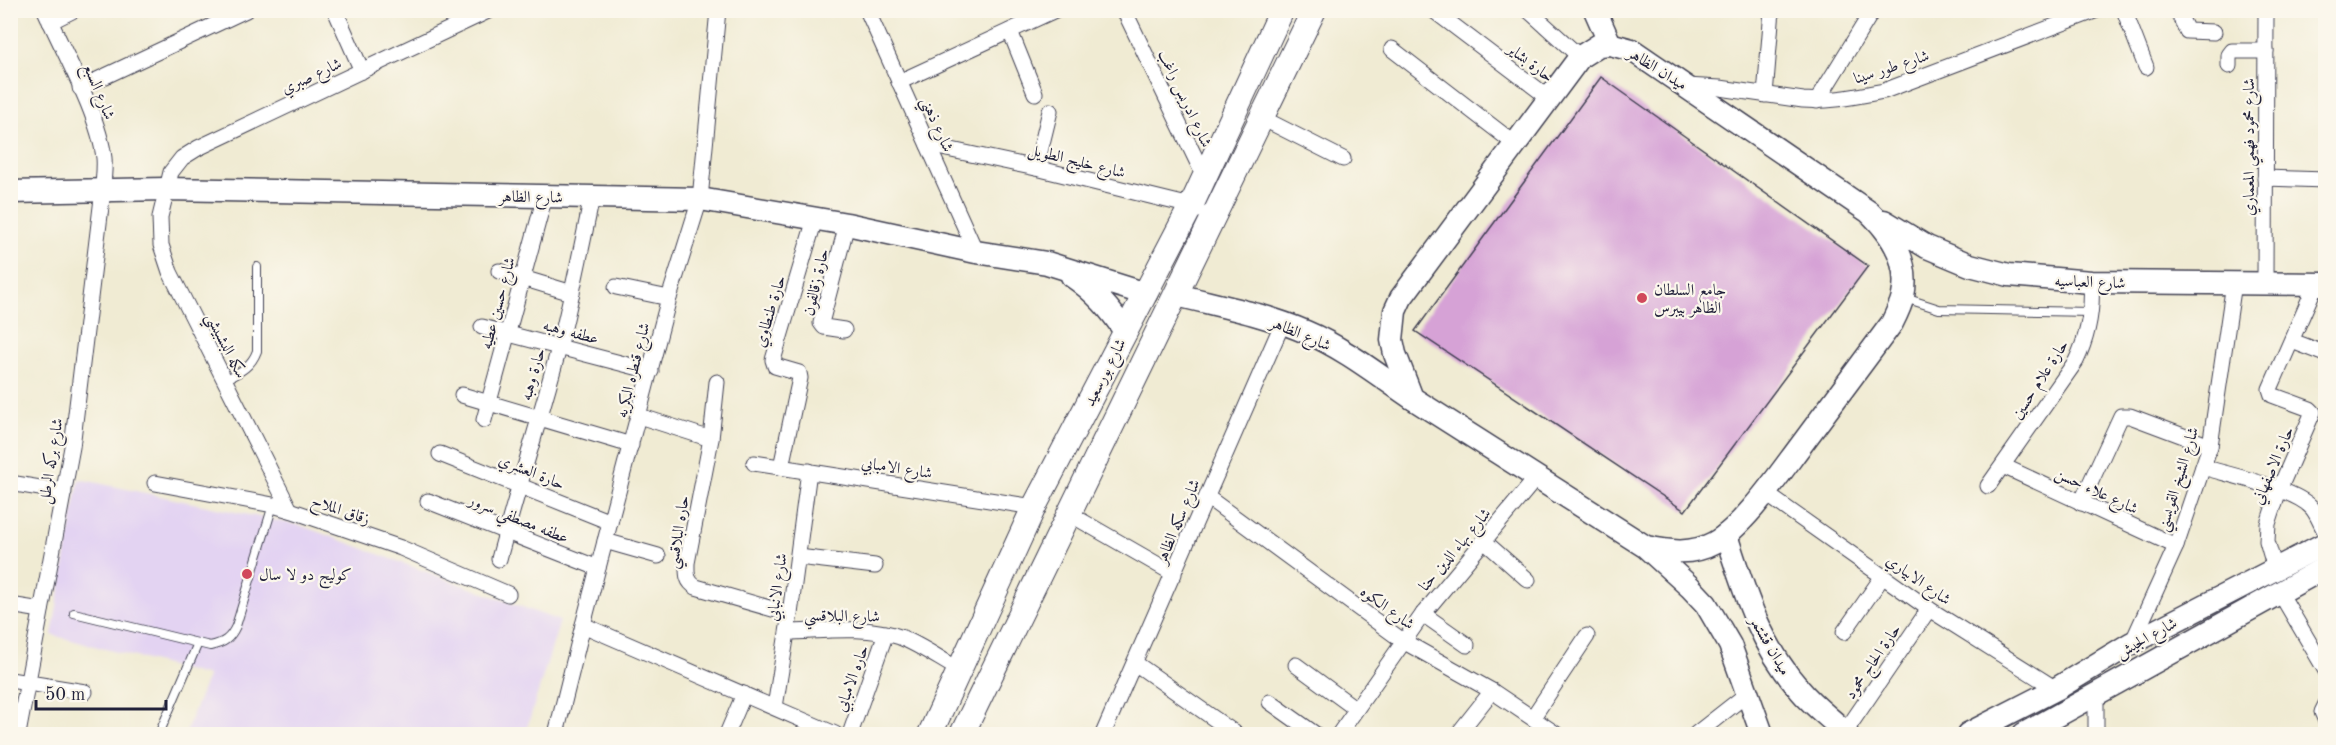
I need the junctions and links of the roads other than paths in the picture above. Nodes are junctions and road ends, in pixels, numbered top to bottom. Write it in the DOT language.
graph roads {
  1 [pos="74,10"];
  2 [pos="246,10"];
  3 [pos="335,10"];
  4 [pos="490,10"];
  5 [pos="718,10"];
  6 [pos="867,10"];
  7 [pos="1055,10"];
  8 [pos="1124,10"];
  9 [pos="1282,10"];
  10 [pos="1314,10"];
  11 [pos="1433,10"];
  12 [pos="1528,10"];
  13 [pos="1595,10"];
  14 [pos="1772,10"];
  15 [pos="1873,10"];
  16 [pos="2097,10"];
  17 [pos="2124,10"];
  18 [pos="2177,10"];
  19 [pos="2266,10"];
  20 [pos="48,16"];
  21 [pos="1010,31"];
  22 [pos="2214,32"];
  23 [pos="1611,44"];
  24 [pos="1392,49"];
  25 [pos="2266,51"];
  26 [pos="1580,57"];
  27 [pos="2229,66"];
  28 [pos="2146,67"];
  29 [pos="362,70"];
  30 [pos="900,82"];
  31 [pos="1688,86"];
  32 [pos="80,88"];
  33 [pos="1035,93"];
  34 [pos="1765,95"];
  35 [pos="1549,98"];
  36 [pos="1817,101"];
  37 [pos="1050,111"];
  38 [pos="1262,118"];
  39 [pos="1515,144"];
  40 [pos="928,145"];
  41 [pos="1343,159"];
  42 [pos="1036,168"];
  43 [pos="2265,178"];
  44 [pos="1204,179"];
  45 [pos="2325,180"];
  46 [pos="166,189"];
  47 [pos="103,190"];
  48 [pos="10,192"];
  49 [pos="1226,193"];
  50 [pos="545,196"];
  51 [pos="592,197"];
  52 [pos="700,199"];
  53 [pos="1191,206"];
  54 [pos="1869,212"];
  55 [pos="815,219"];
  56 [pos="1214,219"];
  57 [pos="847,224"];
  58 [pos="976,252"];
  59 [pos="1047,263"];
  60 [pos="257,267"];
  61 [pos="499,271"];
  62 [pos="522,278"];
  63 [pos="2091,282"];
  64 [pos="2234,283"];
  65 [pos="2265,283"];
  66 [pos="2321,284"];
  67 [pos="616,287"];
  68 [pos="572,292"];
  69 [pos="1146,294"];
  70 [pos="1177,295"];
  71 [pos="1903,297"];
  72 [pos="669,298"];
  73 [pos="2091,312"];
  74 [pos="1283,322"];
  75 [pos="482,327"];
  76 [pos="844,330"];
  77 [pos="1125,332"];
  78 [pos="507,334"];
  79 [pos="2292,340"];
  80 [pos="559,347"];
  81 [pos="2325,354"];
  82 [pos="651,371"];
  83 [pos="225,380"];
  84 [pos="717,382"];
  85 [pos="462,395"];
  86 [pos="1412,398"];
  87 [pos="489,402"];
  88 [pos="2319,413"];
  89 [pos="639,416"];
  90 [pos="538,417"];
  91 [pos="484,420"];
  92 [pos="711,439"];
  93 [pos="631,446"];
  94 [pos="2210,446"];
  95 [pos="440,454"];
  96 [pos="754,463"];
  97 [pos="2003,466"];
  98 [pos="781,467"];
  99 [pos="2203,467"];
  100 [pos="809,471"];
  101 [pos="1537,477"];
  102 [pos="10,483"];
  103 [pos="155,483"];
  104 [pos="518,485"];
  105 [pos="1988,486"];
  106 [pos="2279,490"];
  107 [pos="63,492"];
  108 [pos="1765,493"];
  109 [pos="1207,497"];
  110 [pos="428,501"];
  111 [pos="2081,503"];
  112 [pos="273,505"];
  113 [pos="1034,507"];
  114 [pos="290,510"];
  115 [pos="1068,513"];
  116 [pos="610,522"];
  117 [pos="506,532"];
  118 [pos="2325,533"];
  119 [pos="1726,535"];
  120 [pos="604,541"];
  121 [pos="1484,541"];
  122 [pos="2325,543"];
  123 [pos="2176,546"];
  124 [pos="1646,547"];
  125 [pos="658,556"];
  126 [pos="798,557"];
  127 [pos="499,559"];
  128 [pos="875,566"];
  129 [pos="2325,567"];
  130 [pos="598,568"];
  131 [pos="2275,569"];
  132 [pos="1174,574"];
  133 [pos="1882,576"];
  134 [pos="1528,580"];
  135 [pos="2279,591"];
  136 [pos="508,594"];
  137 [pos="10,605"];
  138 [pos="1929,609"];
  139 [pos="41,610"];
  140 [pos="74,613"];
  141 [pos="790,614"];
  142 [pos="1423,614"];
  143 [pos="583,625"];
  144 [pos="788,632"];
  145 [pos="1844,632"];
  146 [pos="886,633"];
  147 [pos="1587,636"];
  148 [pos="1402,640"];
  149 [pos="198,643"];
  150 [pos="2132,643"];
  151 [pos="1467,645"];
  152 [pos="1135,663"];
  153 [pos="1296,665"];
  154 [pos="958,669"];
  155 [pos="2325,670"];
  156 [pos="10,680"];
  157 [pos="27,683"];
  158 [pos="2056,689"];
  159 [pos="1492,691"];
  160 [pos="85,692"];
  161 [pos="744,694"];
  162 [pos="1747,694"];
  163 [pos="2096,695"];
  164 [pos="1270,702"];
  165 [pos="2325,704"];
  166 [pos="775,707"];
  167 [pos="1356,709"];
  168 [pos="1533,717"];
  169 [pos="2325,721"];
  170 [pos="727,734"];
  171 [pos="1846,734"];
  172 [pos="18,735"];
  173 [pos="159,735"];
  174 [pos="556,735"];
  175 [pos="835,735"];
  176 [pos="850,735"];
  177 [pos="930,735"];
  178 [pos="962,735"];
  179 [pos="1103,735"];
  180 [pos="1236,735"];
  181 [pos="1315,735"];
  182 [pos="1339,735"];
  183 [pos="1458,735"];
  184 [pos="1556,735"];
  185 [pos="1696,735"];
  186 [pos="1762,735"];
  187 [pos="1968,735"];
  188 [pos="2024,735"];
  189 [pos="2096,735"];
  1 -- 20 [label="street"];
  2 -- 32 [label="street"];
  3 -- 29 [label="street"];
  4 -- 29 [label="street, شارع صبري"];
  5 -- 52 [label="street, شارع قنطره البكريه"];
  6 -- 30 [label="street, شارع ذهني"];
  7 -- 21 [label="street"];
  8 -- 44 [label="street, شارع ادريس راغب"];
  9 -- 44 [label="main road, شارع بورسعيد"];
  10 -- 38 [label="main road, شارع بورسعيد"];
  11 -- 35 [label="street, حارة بشاير"];
  12 -- 26 [label="street"];
  13 -- 23 [label="main road"];
  14 -- 34 [label="street"];
  15 -- 36 [label="street"];
  16 -- 36 [label="street, شارع طور سينا"];
  17 -- 28 [label="street"];
  18 -- 22 [label="street"];
  19 -- 25 [label="street, شارع محمود فهمي المعماري"];
  20 -- 32 [label="street, شارع السبع"];
  21 -- 30 [label="street"];
  21 -- 33 [label="street"];
  23 -- 26 [label="main road, ميدان الظاهر"];
  23 -- 31 [label="main road, ميدان الظاهر"];
  24 -- 39 [label="street"];
  25 -- 27 [label="street"];
  25 -- 43 [label="street, شارع محمود فهمي المعماري"];
  26 -- 35 [label="main road, ميدان الظاهر"];
  29 -- 46 [label="street, شارع صبري"];
  30 -- 40 [label="street, شارع ذهني"];
  31 -- 34 [label="street, شارع طور سينا"];
  31 -- 54 [label="main road, ميدان الظاهر"];
  32 -- 47 [label="street, شارع السبع"];
  34 -- 36 [label="street, شارع طور سينا"];
  35 -- 39 [label="main road, ميدان الظاهر"];
  37 -- 42 [label="street"];
  38 -- 41 [label="street"];
  38 -- 49 [label="main road, شارع بورسعيد"];
  39 -- 86 [label="main road, ميدان الظاهر"];
  40 -- 42 [label="street, شارع خليج الطويل"];
  40 -- 58 [label="street, شارع ذهني"];
  42 -- 53 [label="street, شارع خليج الطويل"];
  43 -- 45 [label="street"];
  43 -- 65 [label="street, شارع محمود فهمي المعماري"];
  44 -- 49 [label="street"];
  44 -- 53 [label="main road, شارع بورسعيد"];
  46 -- 47 [label="main road, شارع الظاهر"];
  46 -- 50 [label="main road, شارع الظاهر"];
  46 -- 83 [label="street, سكه البشبيشي"];
  47 -- 48 [label="main road, شارع الظاهر"];
  47 -- 107 [label="street, شارع بركه الرطل"];
  49 -- 56 [label="main road, شارع بورسعيد"];
  50 -- 51 [label="main road, شارع الظاهر"];
  50 -- 62 [label="street, شارع حسين عطيه"];
  51 -- 52 [label="main road, شارع الظاهر"];
  51 -- 68 [label="street, حارة وهبه"];
  52 -- 55 [label="main road, شارع الظاهر"];
  52 -- 72 [label="street, شارع قنطره البكريه"];
  53 -- 56 [label="street, شارع خليج الطويل"];
  53 -- 69 [label="main road, شارع بورسعيد"];
  54 -- 63 [label="main road, شارع العباسيه"];
  54 -- 71 [label="main road, ميدان الظاهر"];
  55 -- 57 [label="main road, شارع الظاهر"];
  55 -- 98 [label="street, حارة طنطاوي"];
  56 -- 70 [label="main road, شارع بورسعيد"];
  57 -- 58 [label="main road, شارع الظاهر"];
  57 -- 76 [label="street, حارة زقالفون"];
  58 -- 59 [label="main road, شارع الظاهر"];
  59 -- 69 [label="main road, شارع الظاهر"];
  59 -- 77 [label="main road, شارع الظاهر"];
  60 -- 83 [label="lane"];
  61 -- 62 [label="street"];
  62 -- 68 [label="street"];
  62 -- 78 [label="street, شارع حسين عطيه"];
  63 -- 64 [label="main road, شارع العباسيه"];
  63 -- 73 [label="street, حارة علام حسين"];
  64 -- 65 [label="main road, شارع العباسيه"];
  64 -- 94 [label="street, شارع الشيخ القويسني"];
  65 -- 66 [label="main road, شارع العباسيه"];
  66 -- 79 [label="street, حارة الاصفهاني"];
  67 -- 72 [label="street"];
  68 -- 80 [label="street, حارة وهبه"];
  69 -- 77 [label="main road, شارع بورسعيد"];
  70 -- 74 [label="main road, شارع الظاهر"];
  70 -- 115 [label="main road, شارع بورسعيد"];
  71 -- 73 [label="lane"];
  71 -- 108 [label="main road, ميدان الظاهر"];
  72 -- 82 [label="street, شارع قنطره البكريه"];
  73 -- 97 [label="street, حارة علام حسين"];
  74 -- 86 [label="main road, شارع الظاهر"];
  74 -- 109 [label="street, شارع سكه الظاهر"];
  75 -- 78 [label="street, عطفه وهبه"];
  77 -- 113 [label="main road, شارع بورسعيد"];
  78 -- 80 [label="street, عطفه وهبه"];
  78 -- 87 [label="street, شارع حسين عطيه"];
  79 -- 81 [label="street"];
  79 -- 88 [label="street, حارة الاصفهاني"];
  80 -- 82 [label="street, عطفه وهبه"];
  80 -- 90 [label="street, حارة وهبه"];
  82 -- 89 [label="street, شارع قنطره البكريه"];
  83 -- 114 [label="street, سكه البشبيشي"];
  84 -- 92 [label="street, حاره البلاقسي"];
  85 -- 87 [label="street"];
  86 -- 101 [label="main road, ميدان الظاهر"];
  87 -- 90 [label="street"];
  87 -- 91 [label="street, شارع حسين عطيه"];
  88 -- 106 [label="street, حارة الاصفهاني"];
  89 -- 92 [label="street"];
  89 -- 93 [label="street, شارع قنطره البكريه"];
  90 -- 93 [label="street"];
  90 -- 104 [label="street, حارة وهبه"];
  92 -- 141 [label="street, حاره البلاقسي"];
  93 -- 116 [label="street, شارع قنطره البكريه"];
  94 -- 99 [label="street, شارع الشيخ القويسني"];
  94 -- 111 [label="street"];
  95 -- 104 [label="street, حارة العشري"];
  96 -- 98 [label="street, شارع الامبابي"];
  97 -- 105 [label="street, حارة علام حسين"];
  97 -- 111 [label="street, شارع علاء حسن"];
  98 -- 100 [label="street, شارع الامبابي"];
  99 -- 106 [label="street"];
  99 -- 123 [label="street, شارع الشيخ القويسني"];
  100 -- 113 [label="street, شارع الامبابي"];
  100 -- 126 [label="street, شارع الانبابي"];
  101 -- 121 [label="street, شارع بهاء الدين حنا"];
  101 -- 124 [label="main road, ميدان الظاهر"];
  102 -- 107 [label="street"];
  103 -- 112 [label="street, زقاق الملاح"];
  104 -- 116 [label="street, حارة العشري"];
  104 -- 117 [label="street, حارة وهبه"];
  106 -- 118 [label="street"];
  106 -- 131 [label="street, حارة الاصفهاني"];
  107 -- 139 [label="street, شارع بركه الرطل"];
  108 -- 119 [label="main road, ميدان الظاهر"];
  108 -- 133 [label="street, شارع الابياري"];
  109 -- 132 [label="street, شارع سكه الظاهر"];
  109 -- 148 [label="street, شارع الكوه"];
  110 -- 117 [label="street, عطفه مصطفي سرور"];
  111 -- 123 [label="street, شارع علاء حسن"];
  112 -- 114 [label="street, زقاق الملاح"];
  112 -- 149 [label="lane"];
  113 -- 154 [label="main road, شارع بورسعيد"];
  114 -- 136 [label="street, زقاق الملاح"];
  115 -- 132 [label="street"];
  115 -- 178 [label="main road, شارع بورسعيد"];
  116 -- 120 [label="street, شارع قنطره البكريه"];
  117 -- 127 [label="street, حارة وهبه"];
  117 -- 130 [label="street, عطفه مصطفي سرور"];
  119 -- 124 [label="main road, ميدان الظاهر"];
  119 -- 171 [label="main road, ميدان قشتمر"];
  120 -- 125 [label="street"];
  120 -- 130 [label="street, شارع قنطره البكريه"];
  121 -- 134 [label="street"];
  121 -- 142 [label="street, شارع بهاء الدين حنا"];
  122 -- 131 [label="main road, شارع الجيش"];
  123 -- 150 [label="street, شارع الشيخ القويسني"];
  124 -- 162 [label="main road"];
  126 -- 128 [label="street"];
  126 -- 141 [label="street, شارع الانبابي"];
  129 -- 135 [label="main road, شارع الجيش"];
  130 -- 143 [label="street, شارع قنطره البكريه"];
  131 -- 150 [label="main road, شارع الجيش"];
  132 -- 152 [label="street, شارع سكه الظاهر"];
  133 -- 138 [label="street, شارع الابياري"];
  133 -- 145 [label="street"];
  135 -- 155 [label="street"];
  135 -- 163 [label="main road, شارع الجيش"];
  137 -- 139 [label="street"];
  138 -- 158 [label="street, شارع الابياري"];
  138 -- 171 [label="street, حارة الحاج محمود"];
  139 -- 157 [label="street, شارع بركه الرطل"];
  140 -- 149 [label="lane"];
  141 -- 144 [label="street, شارع الانبابي"];
  142 -- 148 [label="street, شارع بهاء الدين حنا"];
  142 -- 151 [label="street"];
  143 -- 161 [label="street"];
  143 -- 174 [label="street, شارع قنطره البكريه"];
  144 -- 146 [label="street, شارع البلاقسي"];
  144 -- 166 [label="street, شارع الانبابي"];
  146 -- 154 [label="street, شارع البلاقسي"];
  146 -- 176 [label="street, حاره الامبابي"];
  147 -- 168 [label="street"];
  148 -- 159 [label="street, شارع الكوه"];
  148 -- 167 [label="street, شارع بهاء الدين حنا"];
  149 -- 173 [label="lane"];
  150 -- 158 [label="main road, شارع الجيش"];
  152 -- 179 [label="street, شارع سكه الظاهر"];
  152 -- 180 [label="street"];
  153 -- 167 [label="street"];
  154 -- 177 [label="main road, شارع بورسعيد"];
  156 -- 157 [label="street"];
  157 -- 160 [label="street"];
  157 -- 172 [label="street, شارع بركه الرطل"];
  158 -- 187 [label="main road, شارع الجيش"];
  159 -- 168 [label="street, شارع الكوه"];
  159 -- 183 [label="street"];
  161 -- 166 [label="street"];
  161 -- 170 [label="street"];
  162 -- 185 [label="street"];
  162 -- 186 [label="main road"];
  163 -- 188 [label="main road, شارع الجيش"];
  163 -- 189 [label="street"];
  164 -- 181 [label="street"];
  165 -- 169 [label="street"];
  166 -- 175 [label="street"];
  167 -- 182 [label="street, شارع بهاء الدين حنا"];
  168 -- 184 [label="street, شارع الكوه"];
}
